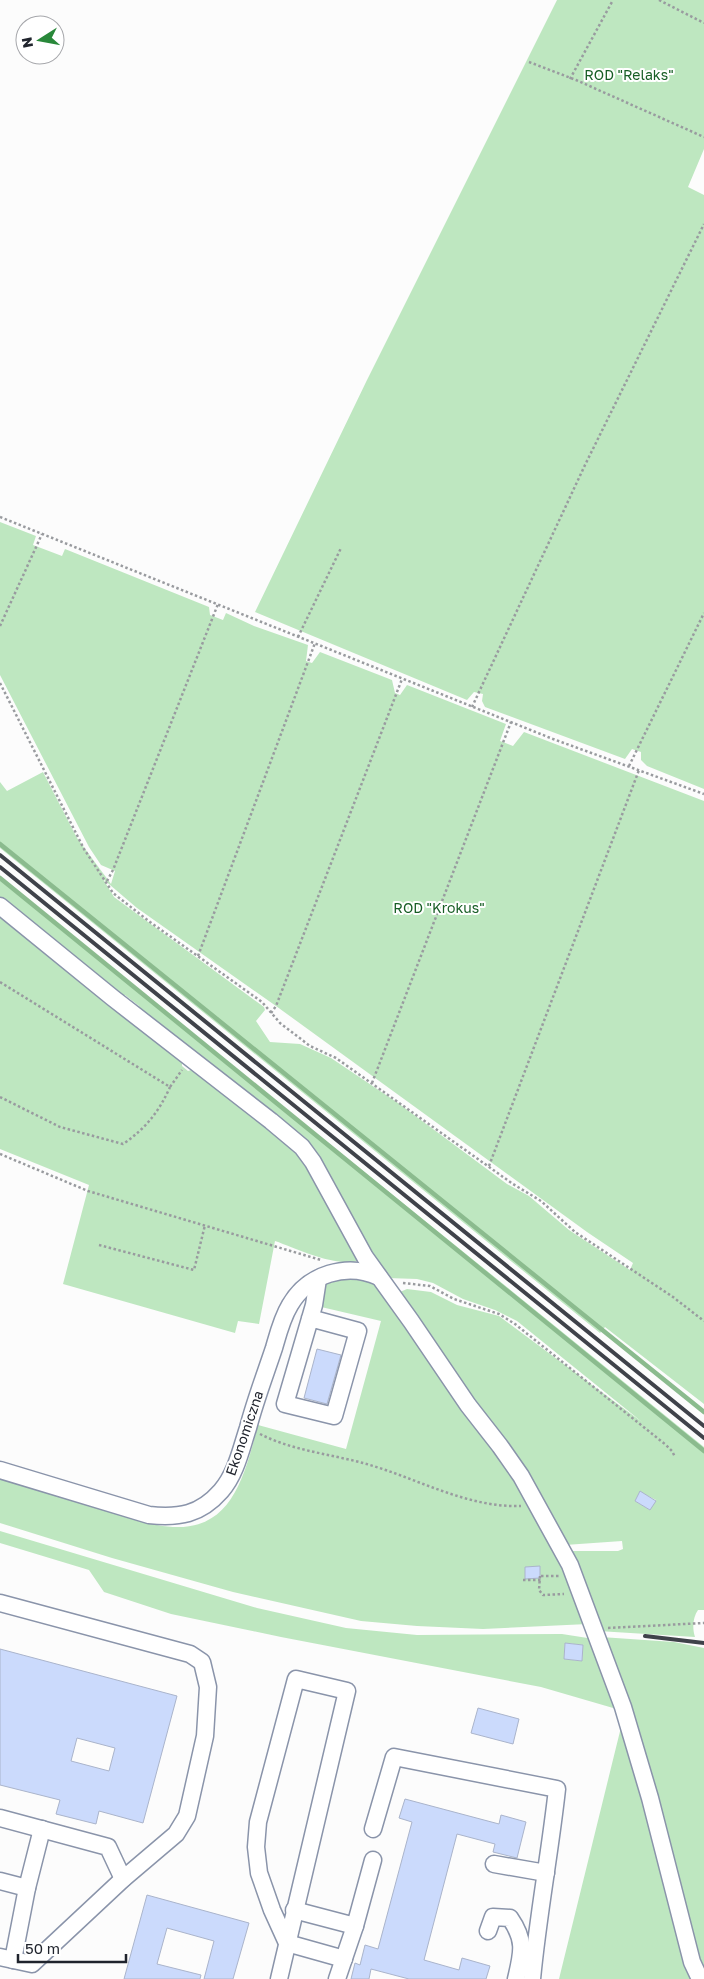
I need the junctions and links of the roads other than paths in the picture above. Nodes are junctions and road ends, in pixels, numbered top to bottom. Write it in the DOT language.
graph roads {
  1 [pos="0,906"];
  2 [pos="318,1279"];
  3 [pos="381,1280"];
  4 [pos="310,1318"];
  5 [pos="0,1470"];
  6 [pos="0,1603"];
  7 [pos="0,1819"];
  8 [pos="42,1828"];
  9 [pos="373,1829"];
  10 [pos="373,1860"];
  11 [pos="494,1864"];
  12 [pos="546,1873"];
  13 [pos="123,1879"];
  14 [pos="0,1881"];
  15 [pos="27,1888"];
  16 [pos="294,1910"];
  17 [pos="355,1926"];
  18 [pos="488,1931"];
  19 [pos="287,1944"];
  20 [pos="6,1958"];
  21 [pos="344,1959"];
  22 [pos="279,1979"];
  23 [pos="337,1979"];
  24 [pos="516,1979"];
  25 [pos="532,1979"];
  26 [pos="700,1979"];
  1 -- 3 [label="street"];
  2 -- 3 [label="street, Ekonomiczna"];
  2 -- 4 [label="street"];
  2 -- 5 [label="street, Ekonomiczna"];
  3 -- 26 [label="street"];
  4 -- 4 [label="street"];
  6 -- 13 [label="street"];
  7 -- 8 [label="street"];
  8 -- 13 [label="street"];
  8 -- 15 [label="street"];
  9 -- 12 [label="street"];
  10 -- 17 [label="street"];
  11 -- 12 [label="street"];
  12 -- 25 [label="street"];
  13 -- 20 [label="street"];
  14 -- 15 [label="street"];
  15 -- 20 [label="street"];
  16 -- 17 [label="street"];
  16 -- 19 [label="street"];
  16 -- 19 [label="street"];
  17 -- 21 [label="street"];
  18 -- 24 [label="street"];
  19 -- 21 [label="street"];
  19 -- 22 [label="street"];
  21 -- 23 [label="street"];
}
